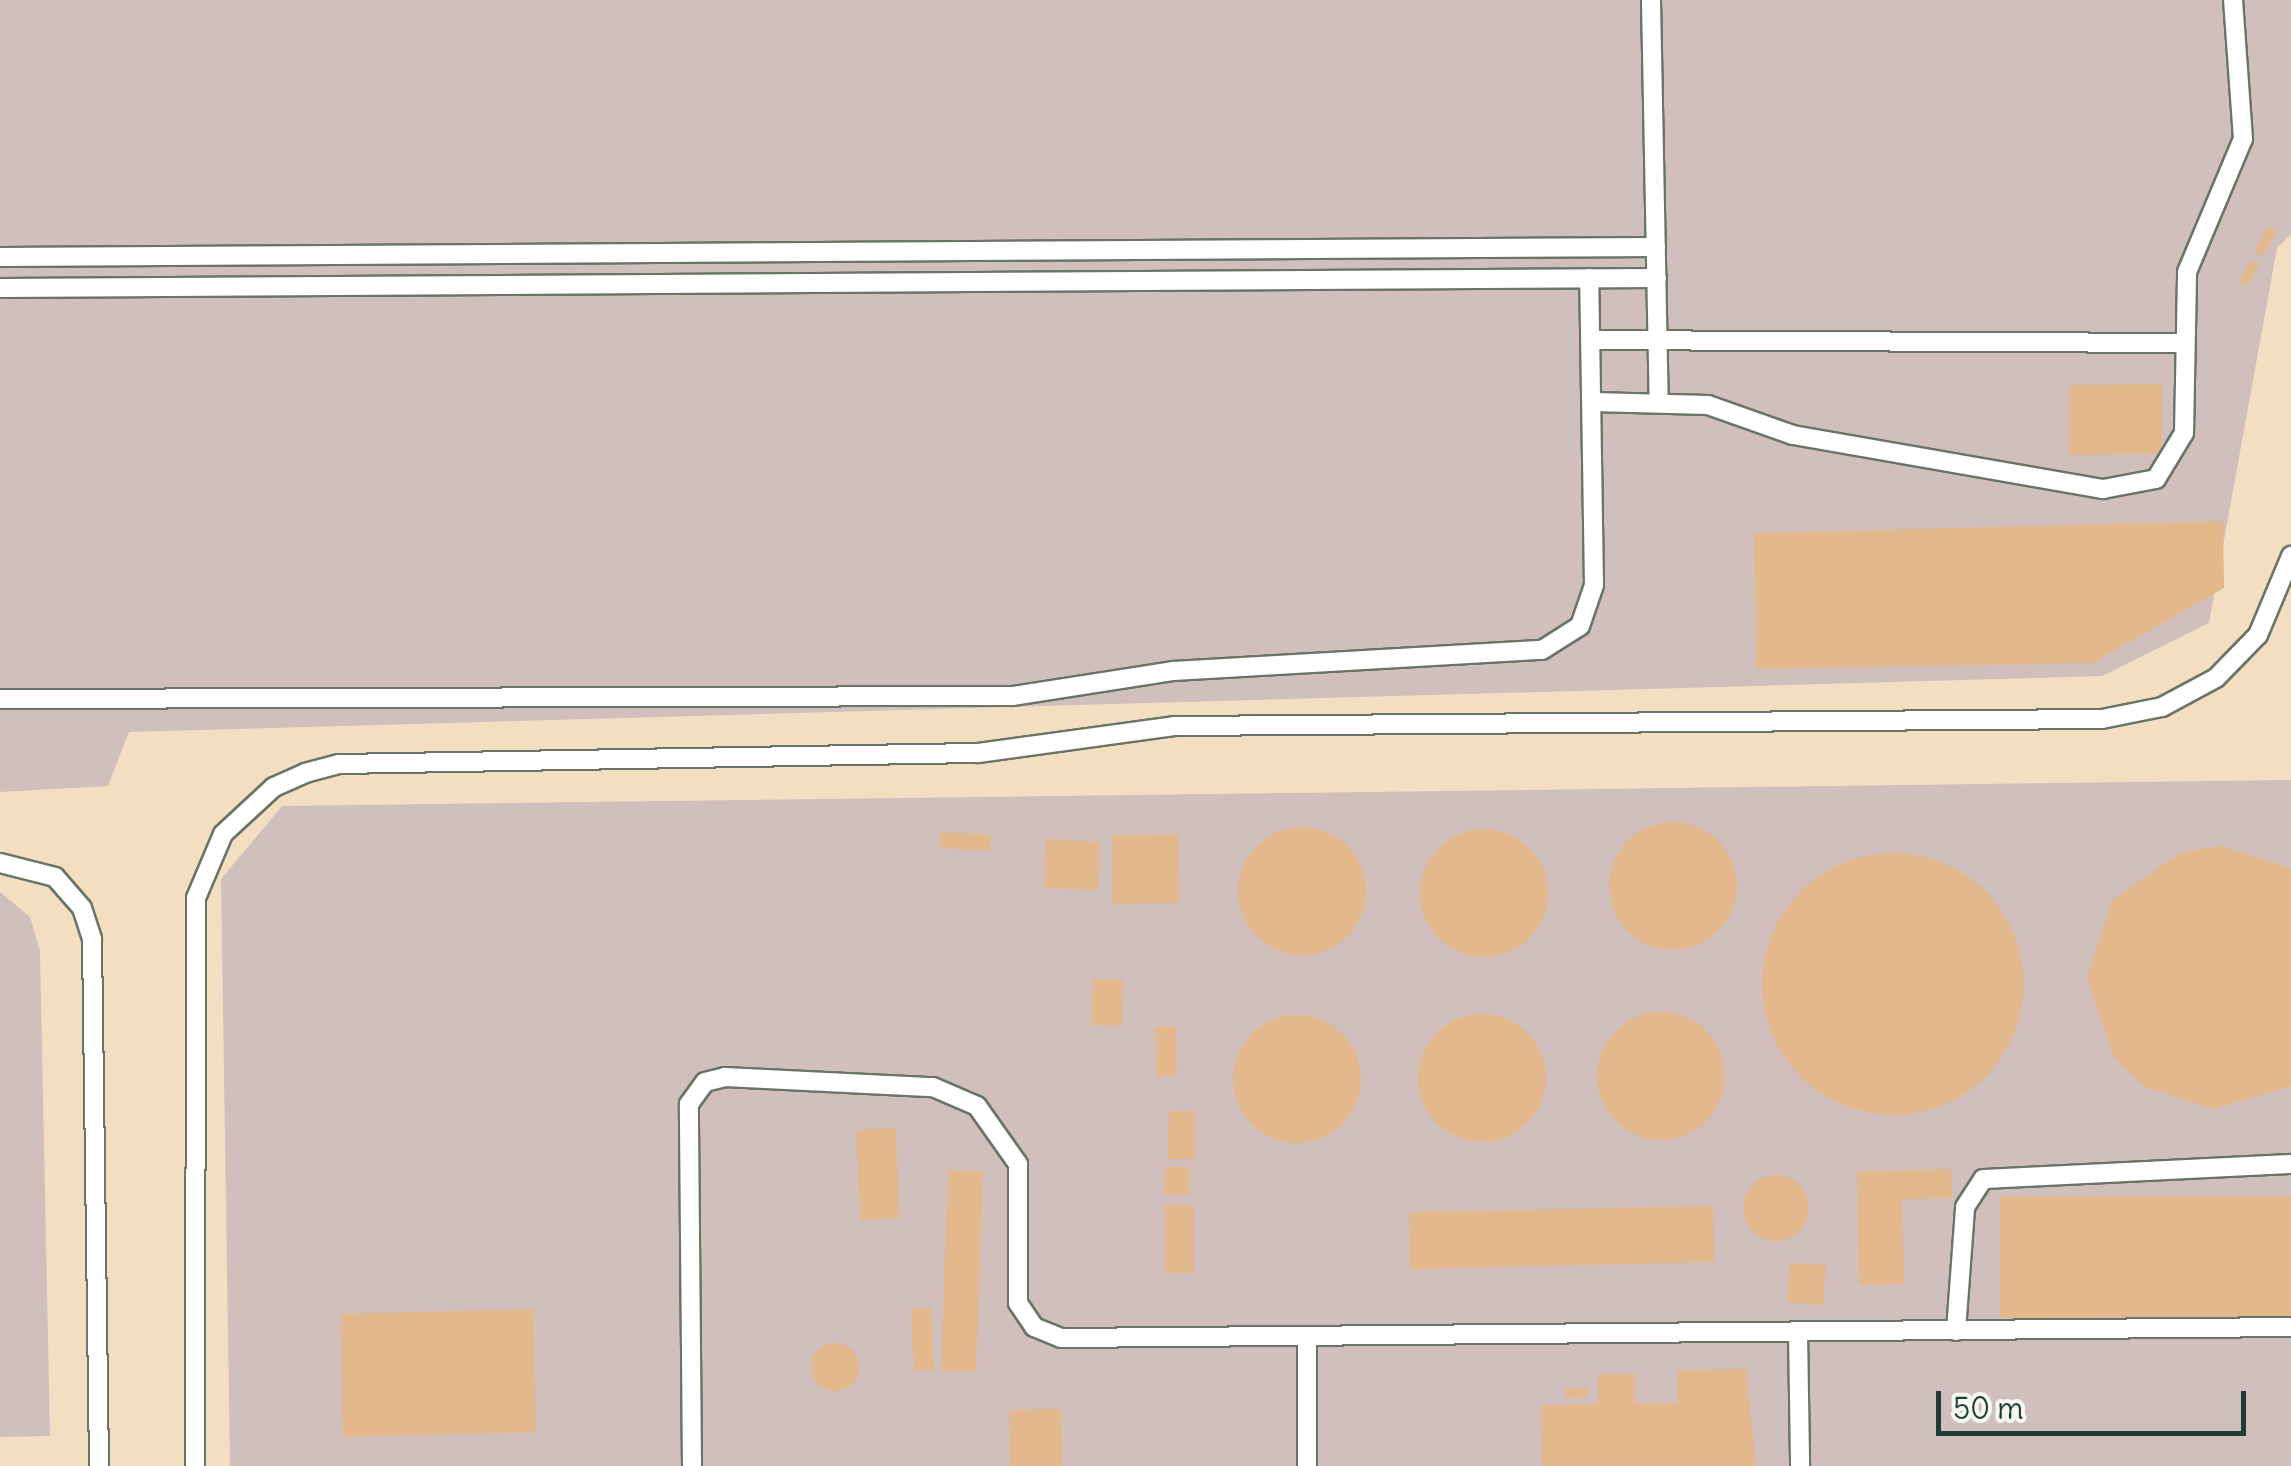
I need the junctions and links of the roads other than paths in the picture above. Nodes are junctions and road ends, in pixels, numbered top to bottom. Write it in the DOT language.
graph roads {
  1 [pos="1651,0"];
  2 [pos="2233,0"];
  3 [pos="1656,247"];
  4 [pos="0,257"];
  5 [pos="1589,278"];
  6 [pos="1657,278"];
  7 [pos="0,288"];
  8 [pos="1592,340"];
  9 [pos="1658,340"];
  10 [pos="2182,342"];
  11 [pos="1593,402"];
  12 [pos="1660,402"];
  13 [pos="2291,556"];
  14 [pos="0,699"];
  15 [pos="0,863"];
  16 [pos="2291,1164"];
  17 [pos="2291,1327"];
  18 [pos="1956,1331"];
  19 [pos="1798,1332"];
  20 [pos="1307,1336"];
  21 [pos="98,1466"];
  22 [pos="195,1466"];
  23 [pos="692,1466"];
  24 [pos="1307,1466"];
  25 [pos="1800,1466"];
  1 -- 3 [label="lane"];
  2 -- 10 [label="lane"];
  3 -- 4 [label="lane"];
  3 -- 6 [label="lane"];
  5 -- 6 [label="lane"];
  5 -- 7 [label="lane"];
  5 -- 8 [label="lane"];
  6 -- 9 [label="lane"];
  8 -- 9 [label="lane"];
  8 -- 11 [label="lane"];
  9 -- 10 [label="lane"];
  9 -- 12 [label="lane"];
  10 -- 12 [label="lane"];
  11 -- 12 [label="lane"];
  11 -- 14 [label="lane"];
  13 -- 22 [label="lane"];
  15 -- 21 [label="lane"];
  16 -- 18 [label="lane"];
  17 -- 18 [label="lane"];
  18 -- 19 [label="lane"];
  19 -- 20 [label="lane"];
  19 -- 25 [label="lane"];
  20 -- 23 [label="lane"];
  20 -- 24 [label="lane"];
}
